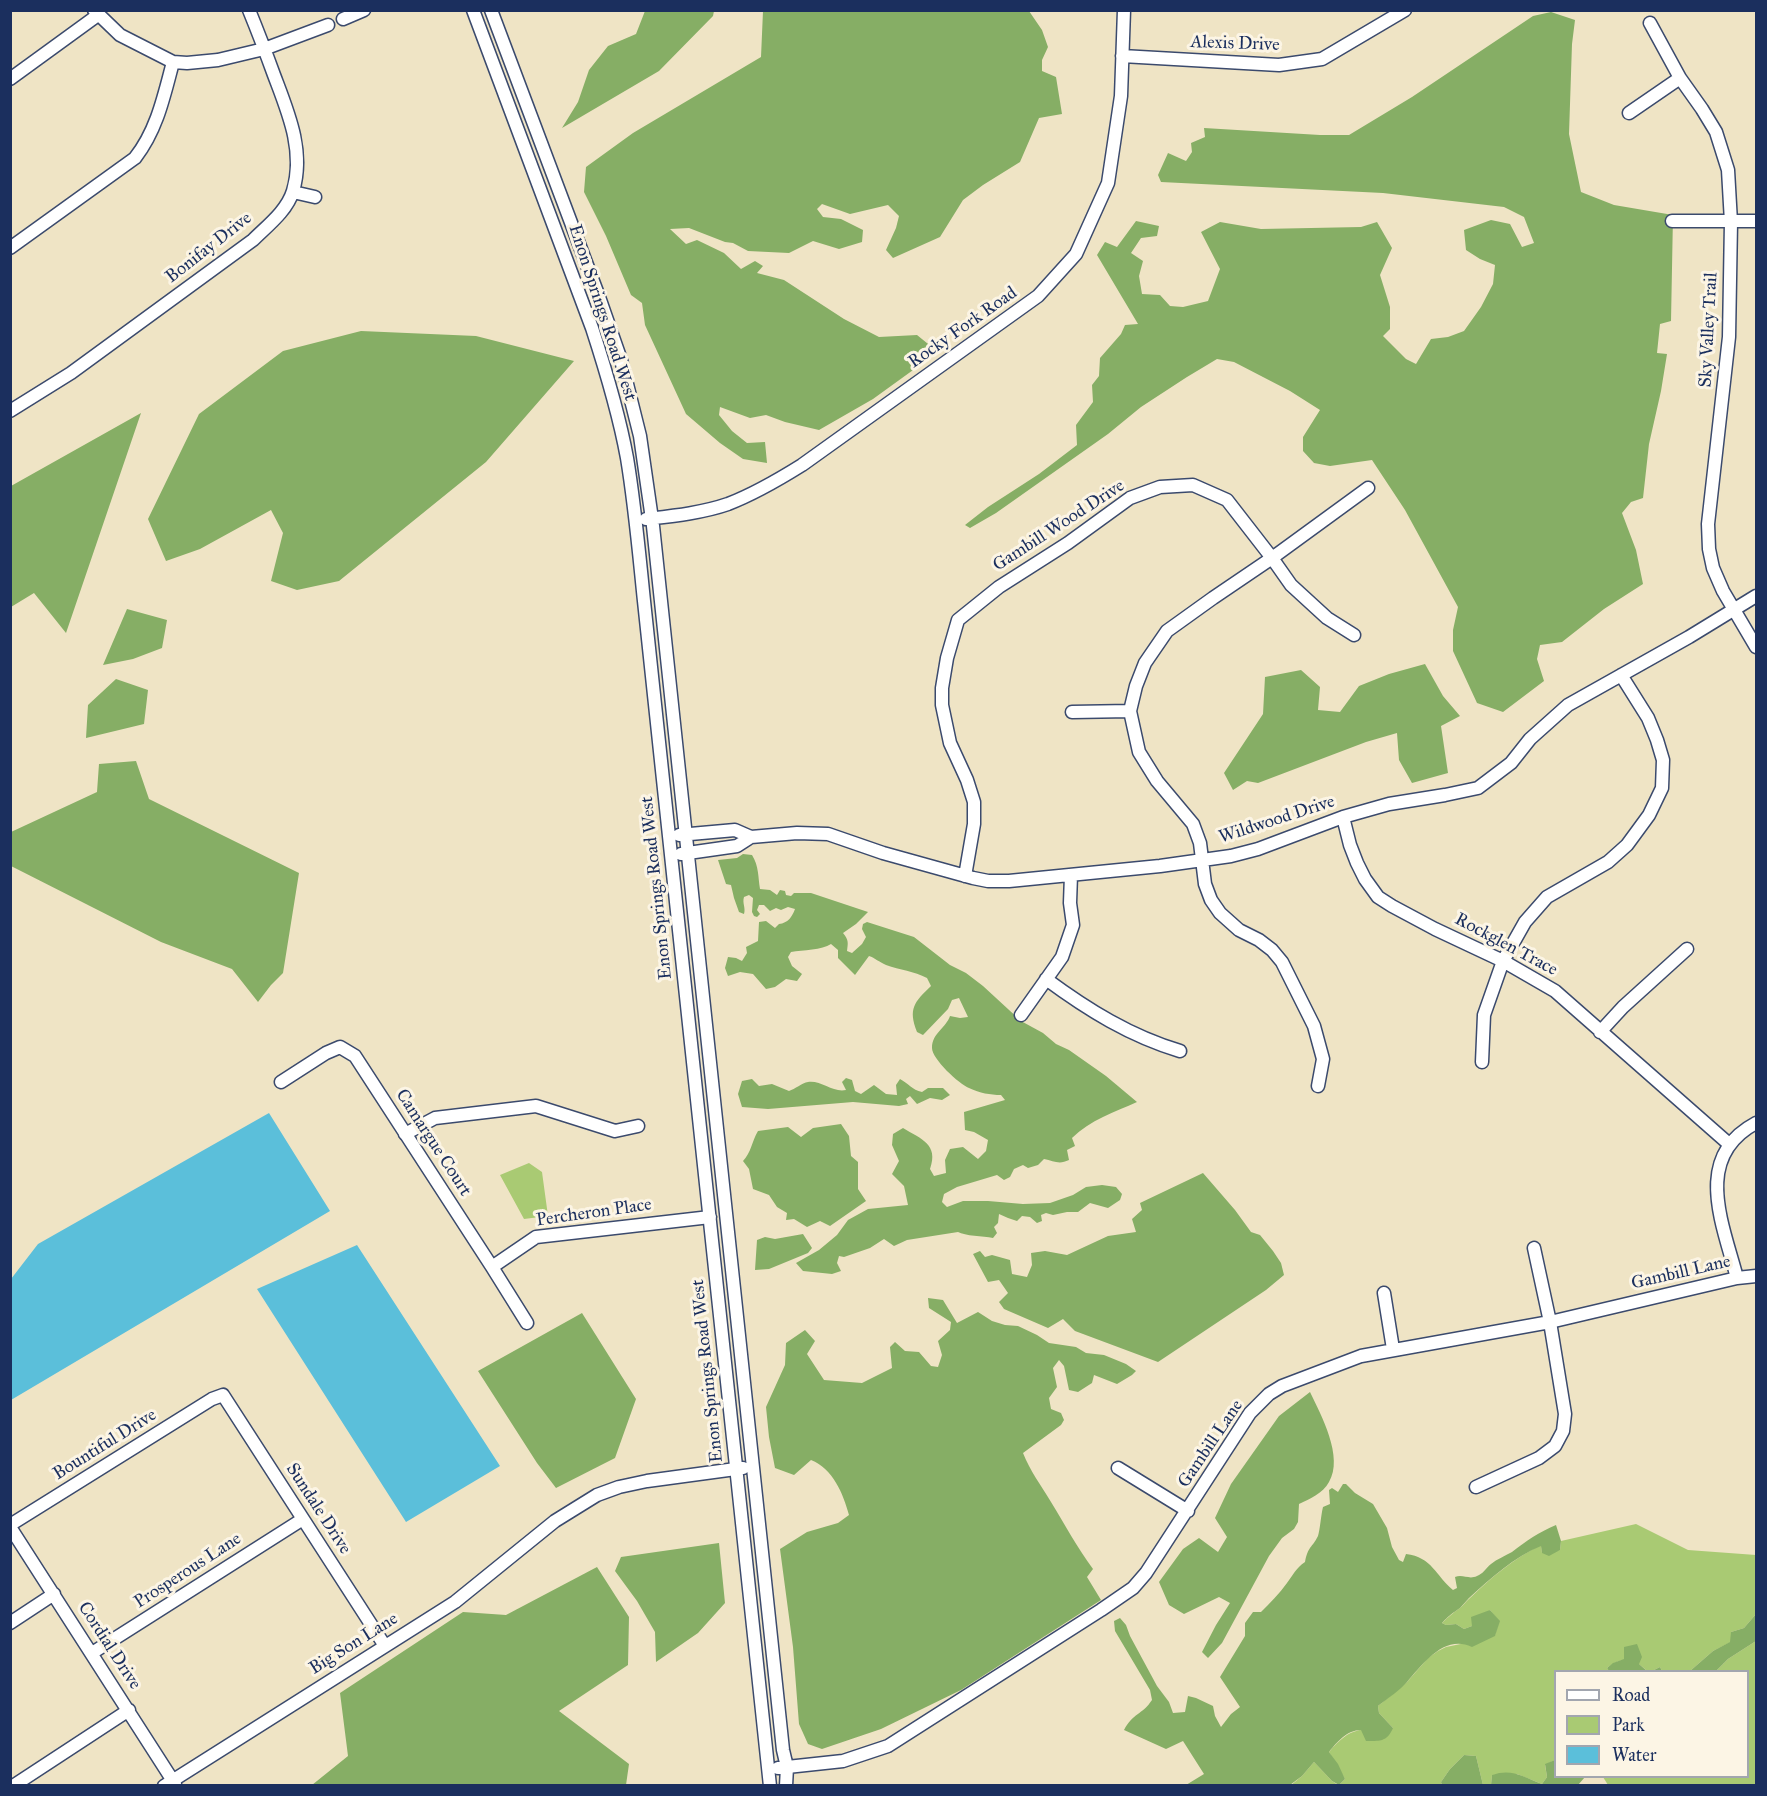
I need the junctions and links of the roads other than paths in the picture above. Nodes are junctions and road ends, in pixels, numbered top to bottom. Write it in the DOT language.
graph roads {
  1 [pos="249,10"];
  2 [pos="364,10"];
  3 [pos="473,10"];
  4 [pos="491,10"];
  5 [pos="1124,10"];
  6 [pos="1405,10"];
  7 [pos="96,13"];
  8 [pos="342,19"];
  9 [pos="1650,23"];
  10 [pos="328,25"];
  11 [pos="264,49"];
  12 [pos="1122,56"];
  13 [pos="173,62"];
  14 [pos="1680,78"];
  15 [pos="10,79"];
  16 [pos="1629,113"];
  17 [pos="293,192"];
  18 [pos="315,197"];
  19 [pos="1672,221"];
  20 [pos="1756,221"];
  21 [pos="1731,222"];
  22 [pos="10,248"];
  23 [pos="10,411"];
  24 [pos="1368,488"];
  25 [pos="652,519"];
  26 [pos="635,520"];
  27 [pos="1272,558"];
  28 [pos="1756,596"];
  29 [pos="1734,609"];
  30 [pos="1354,635"];
  31 [pos="1756,647"];
  32 [pos="1622,675"];
  33 [pos="1130,711"];
  34 [pos="1072,712"];
  35 [pos="1343,817"];
  36 [pos="686,834"];
  37 [pos="669,835"];
  38 [pos="752,837"];
  39 [pos="688,853"];
  40 [pos="671,855"];
  41 [pos="1203,860"];
  42 [pos="1071,875"];
  43 [pos="965,876"];
  44 [pos="1687,949"];
  45 [pos="1503,961"];
  46 [pos="1046,979"];
  47 [pos="1021,1015"];
  48 [pos="1600,1032"];
  49 [pos="1180,1051"];
  50 [pos="1482,1062"];
  51 [pos="281,1082"];
  52 [pos="1318,1086"];
  53 [pos="1756,1123"];
  54 [pos="638,1126"];
  55 [pos="405,1134"];
  56 [pos="1729,1144"];
  57 [pos="710,1217"];
  58 [pos="1534,1248"];
  59 [pos="492,1267"];
  60 [pos="1756,1276"];
  61 [pos="1737,1278"];
  62 [pos="1384,1293"];
  63 [pos="1550,1322"];
  64 [pos="527,1323"];
  65 [pos="1393,1349"];
  66 [pos="219,1396"];
  67 [pos="753,1467"];
  68 [pos="1118,1468"];
  69 [pos="737,1469"];
  70 [pos="1476,1487"];
  71 [pos="1188,1511"];
  72 [pos="303,1519"];
  73 [pos="10,1526"];
  74 [pos="54,1594"];
  75 [pos="10,1623"];
  76 [pos="385,1646"];
  77 [pos="92,1653"];
  78 [pos="129,1710"];
  79 [pos="787,1767"];
  80 [pos="769,1769"];
  81 [pos="171,1783"];
  82 [pos="13,1785"];
  83 [pos="770,1785"];
  84 [pos="786,1785"];
  1 -- 11 [label="street, Bonifay Drive"];
  2 -- 8 [label="street"];
  3 -- 26 [label="street, Enon Springs Road West"];
  4 -- 25 [label="street, Enon Springs Road West"];
  5 -- 12 [label="street, Rocky Fork Road"];
  6 -- 12 [label="street, Alexis Drive"];
  7 -- 13 [label="street"];
  7 -- 15 [label="street"];
  9 -- 14 [label="street, Sky Valley Trail"];
  10 -- 11 [label="street"];
  11 -- 13 [label="street"];
  11 -- 17 [label="street, Bonifay Drive"];
  12 -- 25 [label="street, Rocky Fork Road"];
  13 -- 22 [label="street"];
  14 -- 16 [label="street"];
  14 -- 21 [label="street, Sky Valley Trail"];
  17 -- 18 [label="street"];
  17 -- 23 [label="street, Bonifay Drive"];
  19 -- 21 [label="street"];
  20 -- 21 [label="street"];
  21 -- 29 [label="street, Sky Valley Trail"];
  24 -- 27 [label="street"];
  25 -- 26 [label="street, Rocky Fork Road"];
  25 -- 36 [label="street, Enon Springs Road West"];
  26 -- 37 [label="street, Enon Springs Road West"];
  27 -- 30 [label="street, Gambill Wood Drive"];
  27 -- 33 [label="street"];
  27 -- 43 [label="street, Gambill Wood Drive"];
  28 -- 29 [label="street, Wildwood Drive"];
  29 -- 31 [label="street, Sky Valley Trail"];
  29 -- 32 [label="street, Wildwood Drive"];
  32 -- 35 [label="street, Wildwood Drive"];
  32 -- 45 [label="street"];
  33 -- 34 [label="street"];
  33 -- 41 [label="street"];
  35 -- 41 [label="street, Wildwood Drive"];
  35 -- 45 [label="street, Rockglen Trace"];
  36 -- 37 [label="street, Wildwood Drive"];
  36 -- 38 [label="street, Wildwood Drive"];
  36 -- 39 [label="street, Enon Springs Road West"];
  37 -- 40 [label="street, Enon Springs Road West"];
  38 -- 39 [label="street, Wildwood Drive"];
  38 -- 43 [label="street, Wildwood Drive"];
  39 -- 40 [label="street, Wildwood Drive"];
  39 -- 67 [label="street, Enon Springs Road West"];
  40 -- 57 [label="street, Enon Springs Road West"];
  41 -- 42 [label="street, Wildwood Drive"];
  41 -- 52 [label="street"];
  42 -- 43 [label="street, Wildwood Drive"];
  42 -- 46 [label="street"];
  44 -- 48 [label="street"];
  45 -- 48 [label="street, Rockglen Trace"];
  45 -- 50 [label="street"];
  46 -- 47 [label="street"];
  46 -- 49 [label="street"];
  48 -- 56 [label="street, Rockglen Trace"];
  51 -- 55 [label="street, Camargue Court"];
  53 -- 56 [label="street"];
  54 -- 55 [label="street"];
  55 -- 59 [label="street, Camargue Court"];
  56 -- 61 [label="street"];
  57 -- 59 [label="street, Percheron Place"];
  57 -- 69 [label="street, Enon Springs Road West"];
  58 -- 63 [label="street"];
  59 -- 64 [label="street, Camargue Court"];
  60 -- 61 [label="street, Gambill Lane"];
  61 -- 63 [label="street, Gambill Lane"];
  62 -- 65 [label="street"];
  63 -- 65 [label="street, Gambill Lane"];
  63 -- 70 [label="street"];
  65 -- 71 [label="street, Gambill Lane"];
  66 -- 72 [label="street, Sundale Drive"];
  66 -- 73 [label="street, Bountiful Drive"];
  67 -- 69 [label="street, Big Son Lane"];
  67 -- 79 [label="street, Enon Springs Road West"];
  68 -- 71 [label="street"];
  69 -- 76 [label="street, Big Son Lane"];
  69 -- 80 [label="street, Enon Springs Road West"];
  71 -- 79 [label="street, Gambill Lane"];
  72 -- 76 [label="street, Sundale Drive"];
  72 -- 77 [label="street, Prosperous Lane"];
  73 -- 74 [label="street, Cordial Drive"];
  74 -- 75 [label="street"];
  74 -- 77 [label="street, Cordial Drive"];
  76 -- 81 [label="street, Big Son Lane"];
  77 -- 78 [label="street, Cordial Drive"];
  78 -- 81 [label="street, Cordial Drive"];
  78 -- 82 [label="street"];
  79 -- 80 [label="street, Gambill Lane"];
  79 -- 84 [label="street, Enon Springs Road West"];
  80 -- 83 [label="street, Enon Springs Road West"];
}
